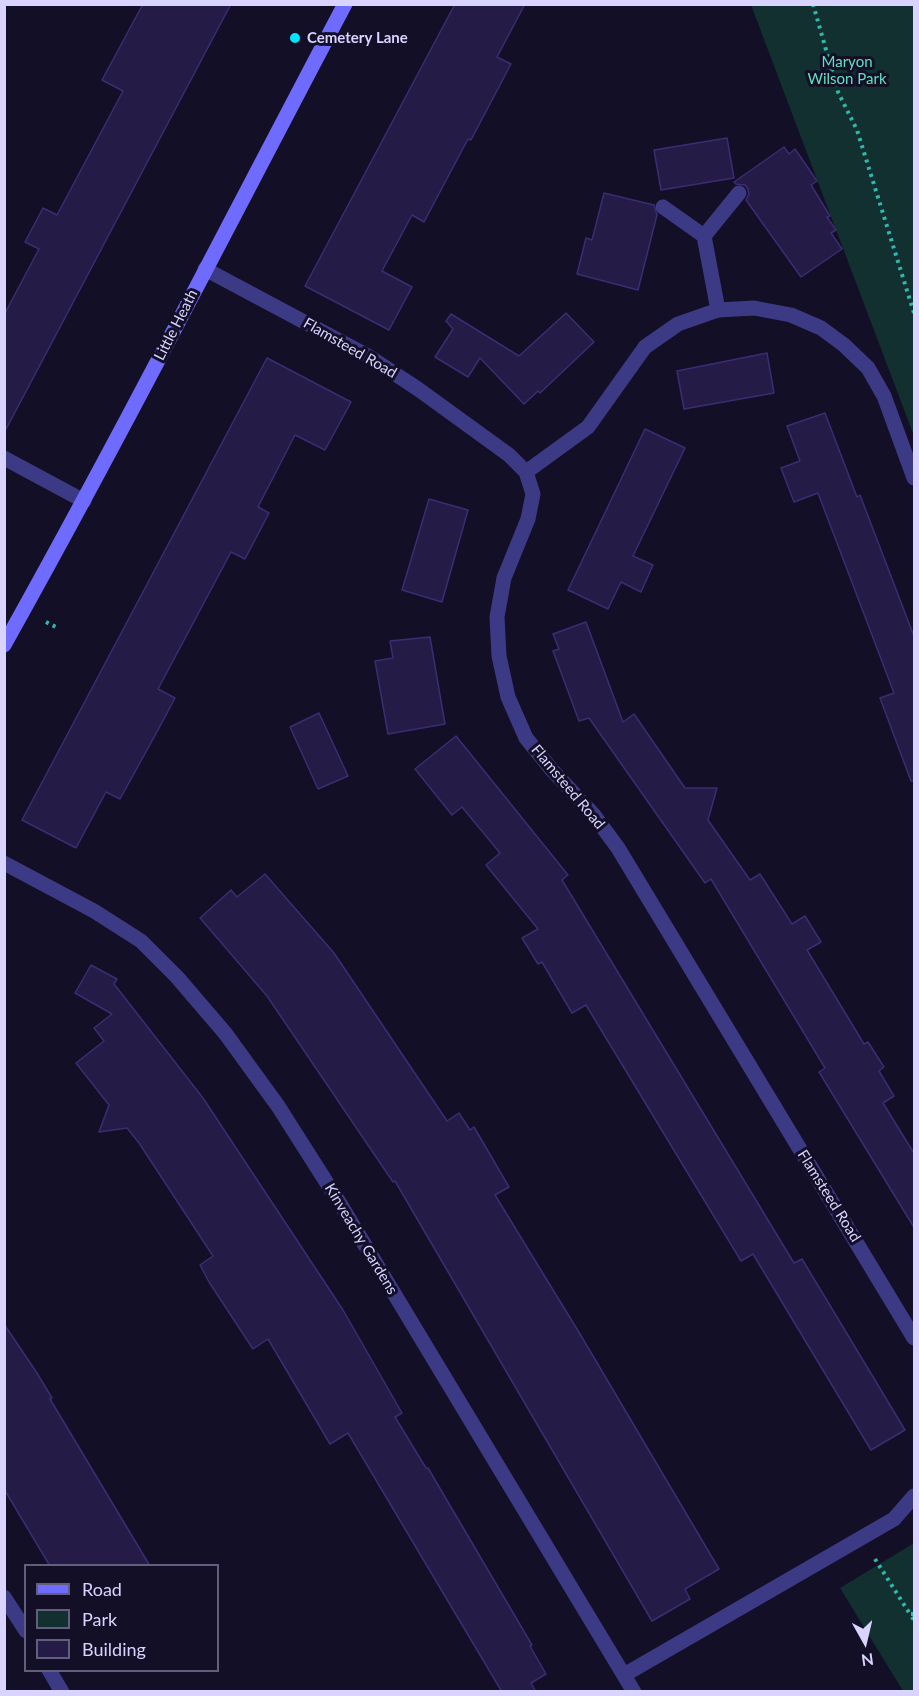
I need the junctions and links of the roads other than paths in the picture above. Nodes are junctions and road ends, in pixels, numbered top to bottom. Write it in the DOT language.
graph roads {
  1 [pos="345,4"];
  2 [pos="739,193"];
  3 [pos="663,207"];
  4 [pos="704,236"];
  5 [pos="205,269"];
  6 [pos="718,310"];
  7 [pos="4,458"];
  8 [pos="526,472"];
  9 [pos="915,478"];
  10 [pos="84,501"];
  11 [pos="4,645"];
  12 [pos="4,863"];
  13 [pos="915,1338"];
  14 [pos="915,1496"];
  15 [pos="4,1597"];
  16 [pos="24,1628"];
  17 [pos="51,1672"];
  18 [pos="624,1675"];
  19 [pos="62,1692"];
  20 [pos="634,1692"];
  1 -- 5 [label="main road, Little Heath"];
  2 -- 4 [label="street"];
  3 -- 4 [label="street"];
  4 -- 6 [label="street"];
  5 -- 8 [label="street, Flamsteed Road"];
  5 -- 10 [label="main road, Little Heath"];
  6 -- 8 [label="street"];
  6 -- 9 [label="street"];
  7 -- 10 [label="street"];
  8 -- 13 [label="street, Flamsteed Road"];
  10 -- 11 [label="main road, Little Heath"];
  12 -- 18 [label="street, Kinveachy Gardens"];
  14 -- 18 [label="street"];
  15 -- 16 [label="street"];
  17 -- 19 [label="street"];
  18 -- 20 [label="street, Kinveachy Gardens"];
}
